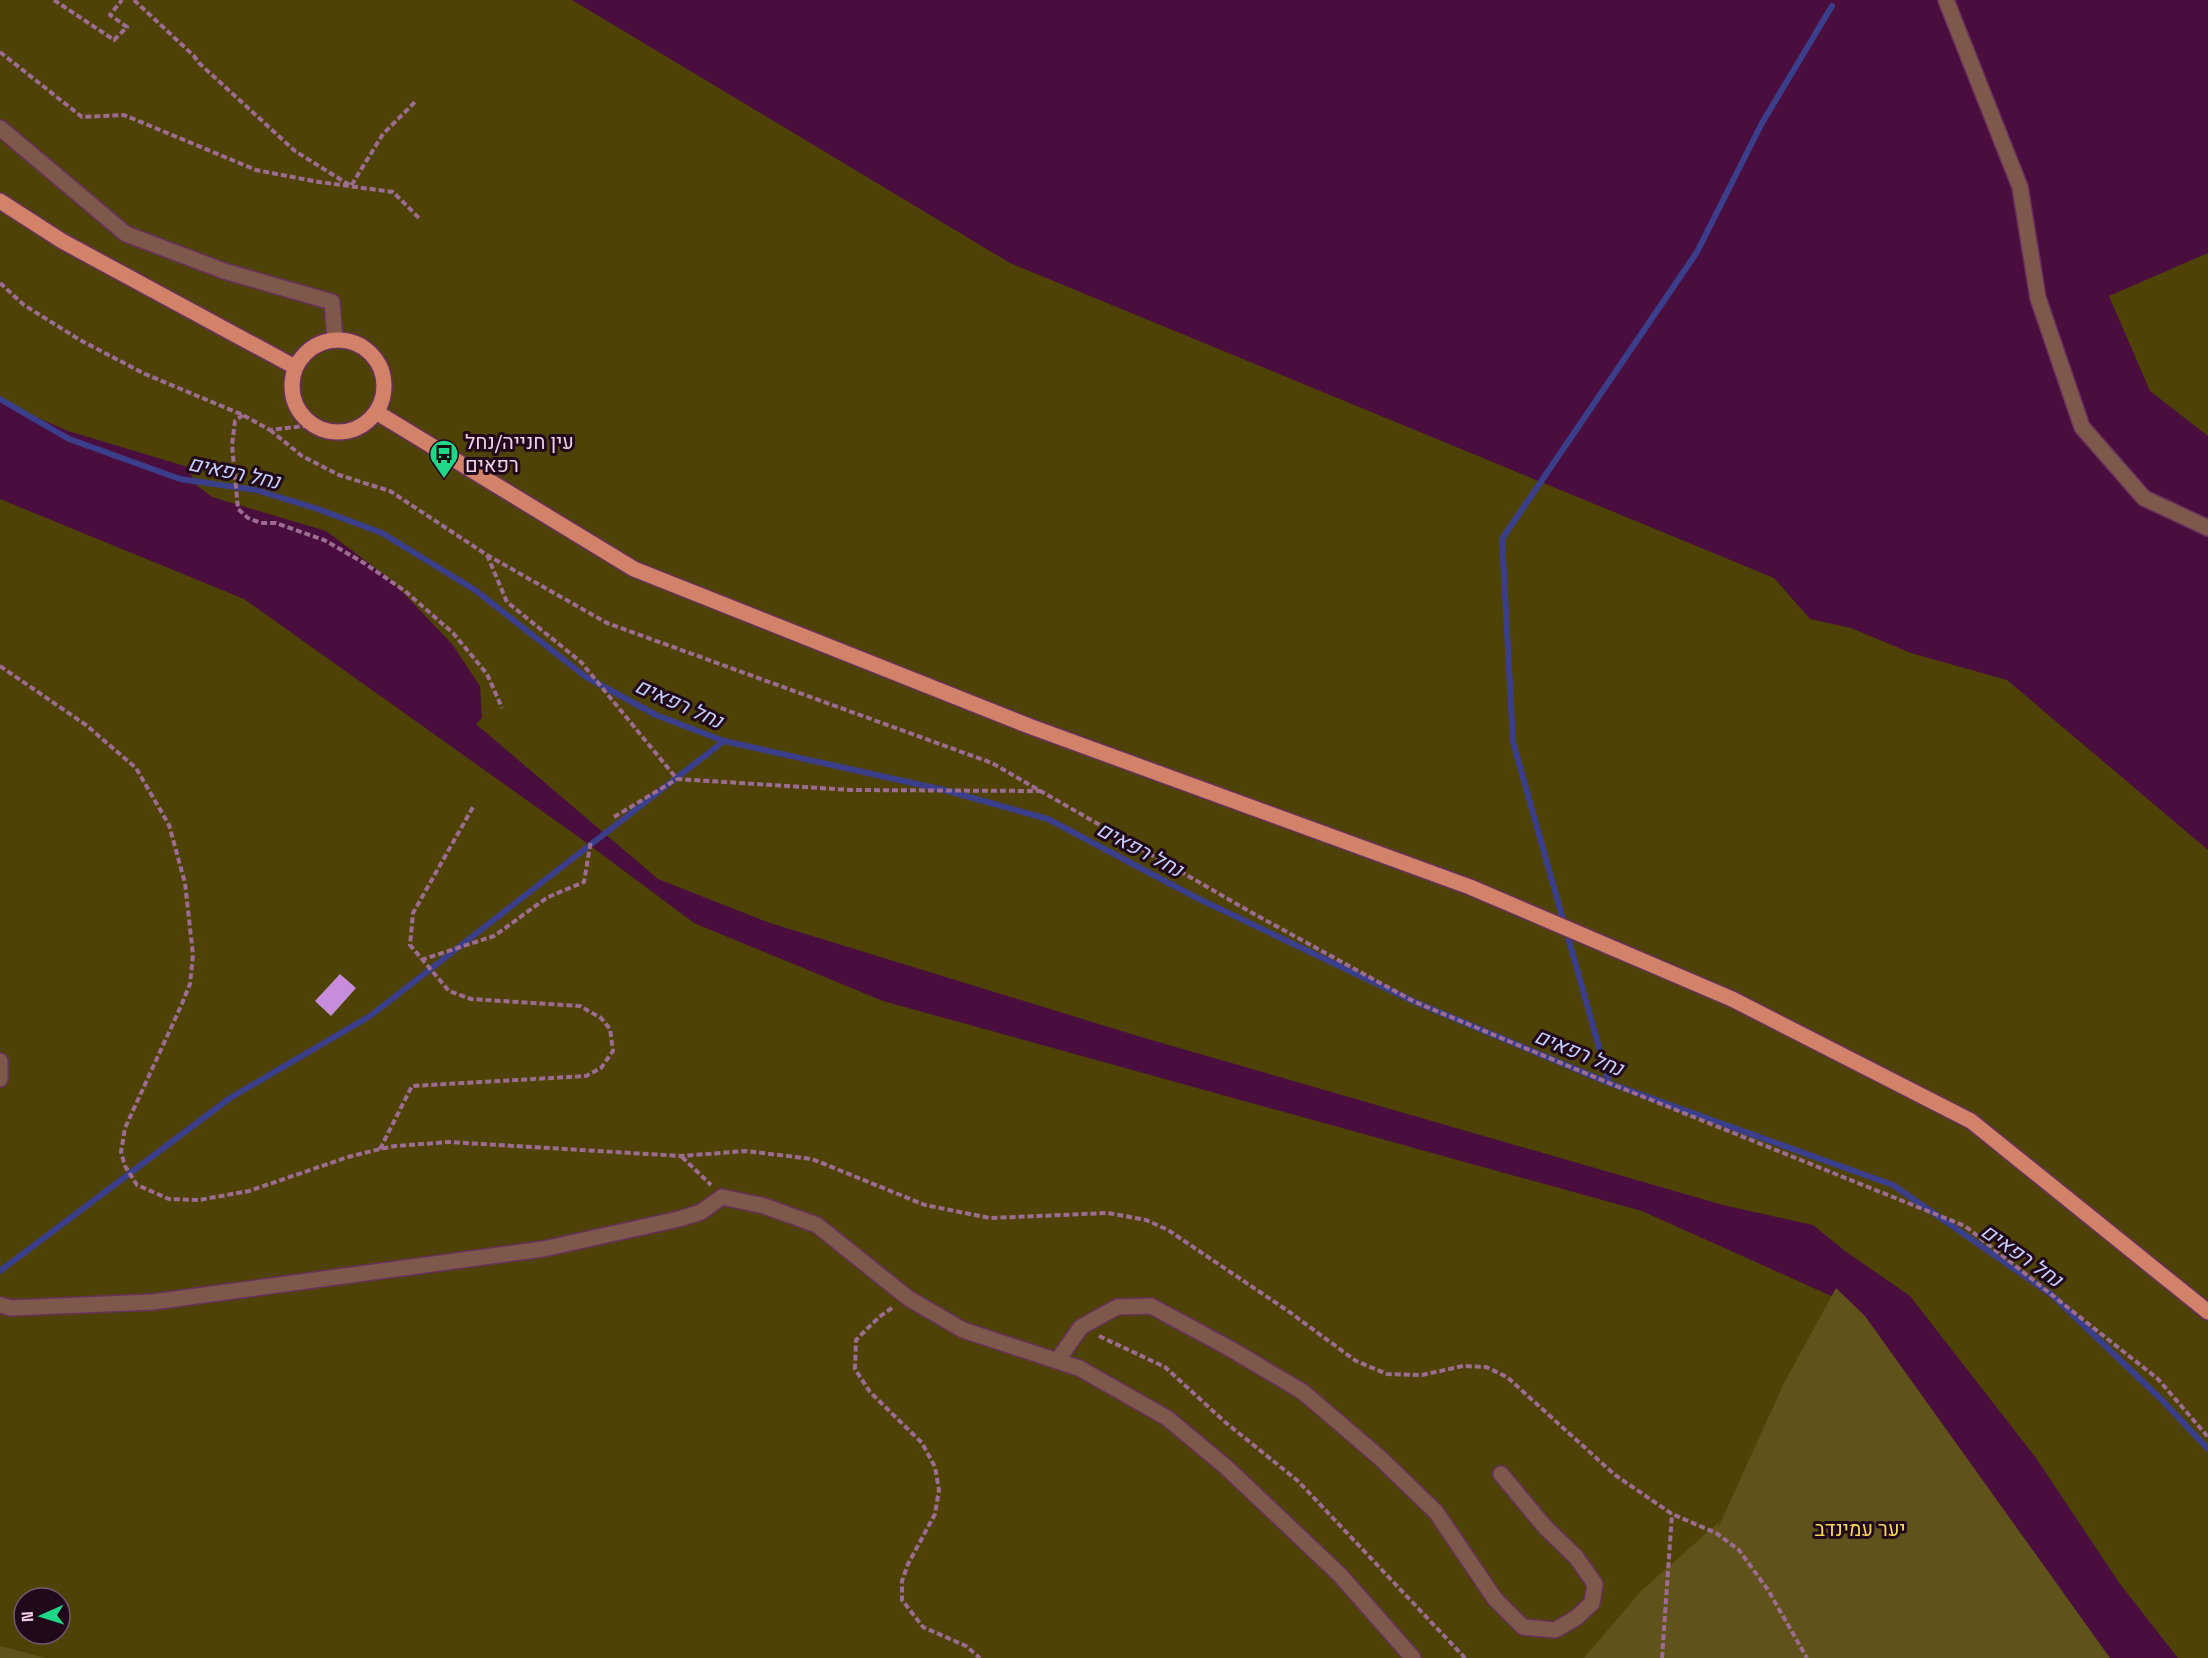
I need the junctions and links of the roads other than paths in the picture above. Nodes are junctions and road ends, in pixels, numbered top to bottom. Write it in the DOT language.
graph roads {
  1 [pos="1946,0"];
  2 [pos="0,128"];
  3 [pos="0,201"];
  4 [pos="335,340"];
  5 [pos="296,367"];
  6 [pos="376,412"];
  7 [pos="2208,528"];
  8 [pos="0,1061"];
  9 [pos="0,1079"];
  10 [pos="0,1305"];
  11 [pos="2208,1312"];
  12 [pos="1057,1360"];
  13 [pos="1501,1474"];
  14 [pos="1413,1658"];
  1 -- 7 [label="street"];
  2 -- 4 [label="street"];
  3 -- 5 [label="main road"];
  4 -- 5 [label="main road"];
  4 -- 6 [label="main road"];
  5 -- 6 [label="main road"];
  6 -- 11 [label="main road"];
  8 -- 9 [label="street"];
  10 -- 12 [label="street"];
  12 -- 13 [label="street"];
  12 -- 14 [label="street"];
}
